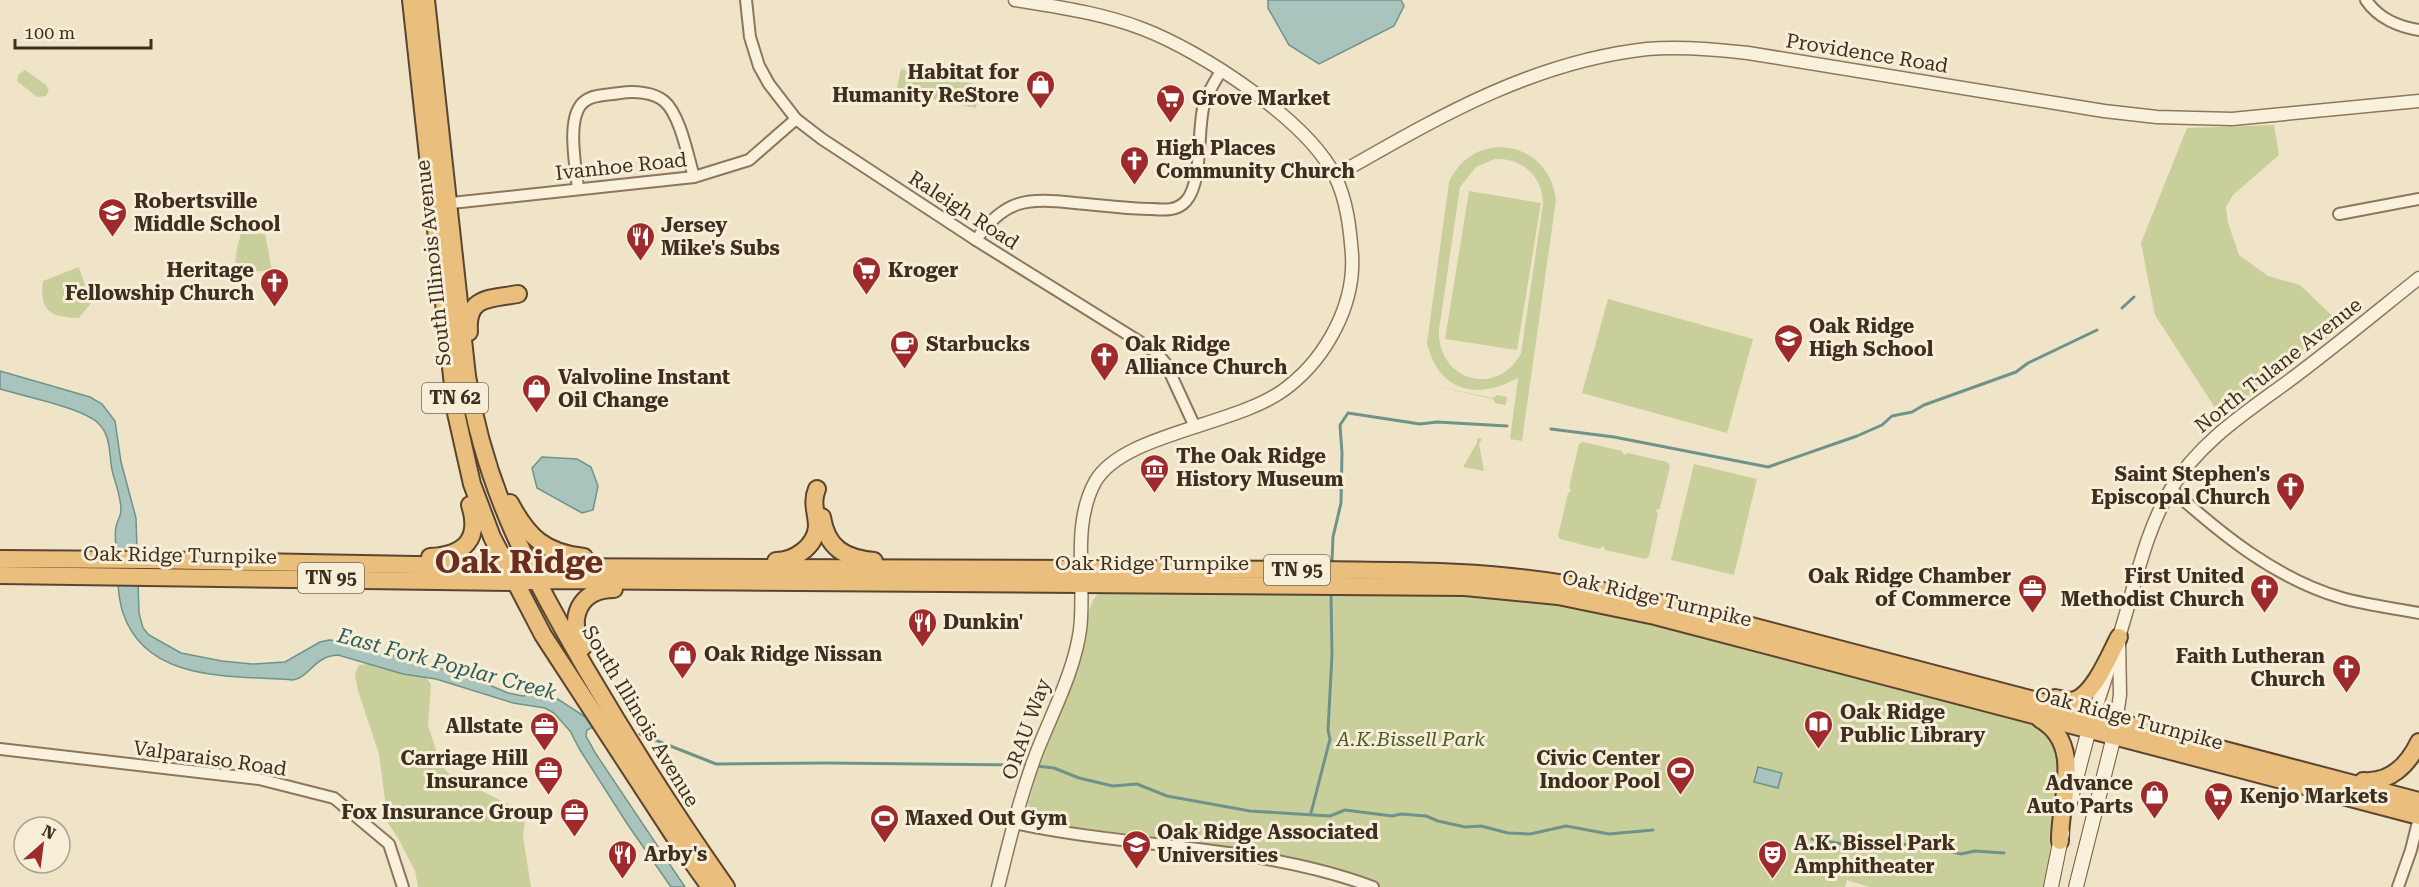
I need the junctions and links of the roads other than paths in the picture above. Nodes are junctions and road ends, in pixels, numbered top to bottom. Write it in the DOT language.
graph roads {
  1 [pos="411,0"];
  2 [pos="426,0"];
  3 [pos="746,0"];
  4 [pos="1015,0"];
  5 [pos="2366,0"];
  6 [pos="1045,2"];
  7 [pos="2419,30"];
  8 [pos="1221,71"];
  9 [pos="2419,100"];
  10 [pos="796,119"];
  11 [pos="1335,176"];
  12 [pos="694,177"];
  13 [pos="578,189"];
  14 [pos="2419,199"];
  15 [pos="441,204"];
  16 [pos="2339,214"];
  17 [pos="976,240"];
  18 [pos="2419,278"];
  19 [pos="456,279"];
  20 [pos="472,410"];
  21 [pos="1195,427"];
  22 [pos="481,443"];
  23 [pos="464,454"];
  24 [pos="2170,489"];
  25 [pos="0,559"];
  26 [pos="369,565"];
  27 [pos="148,567"];
  28 [pos="693,567"];
  29 [pos="115,568"];
  30 [pos="973,570"];
  31 [pos="510,574"];
  32 [pos="533,574"];
  33 [pos="0,575"];
  34 [pos="231,577"];
  35 [pos="1082,577"];
  36 [pos="678,582"];
  37 [pos="523,600"];
  38 [pos="2419,613"];
  39 [pos="2119,637"];
  40 [pos="1916,669"];
  41 [pos="605,701"];
  42 [pos="2034,715"];
  43 [pos="2091,722"];
  44 [pos="2115,728"];
  45 [pos="2419,742"];
  46 [pos="0,749"];
  47 [pos="2333,779"];
  48 [pos="2419,801"];
  49 [pos="2419,817"];
  50 [pos="1014,823"];
  51 [pos="2060,841"];
  52 [pos="403,887"];
  53 [pos="710,887"];
  54 [pos="726,887"];
  55 [pos="998,887"];
  56 [pos="1373,887"];
  57 [pos="2051,887"];
  58 [pos="2076,887"];
  59 [pos="2398,887"];
  1 -- 15 [label="highway, TN 62"];
  2 -- 15 [label="highway, South Illinois Avenue / TN 62"];
  3 -- 10 [label="street, Raleigh Road"];
  4 -- 6 [label="street, ORAU Way"];
  5 -- 7 [label="street"];
  6 -- 8 [label="street, ORAU Way"];
  8 -- 11 [label="street, ORAU Way"];
  8 -- 17 [label="street"];
  9 -- 11 [label="street, Providence Road"];
  10 -- 12 [label="street, Ivanhoe Road"];
  10 -- 17 [label="street, Raleigh Road"];
  11 -- 21 [label="street, ORAU Way"];
  12 -- 13 [label="street, Ivanhoe Road"];
  12 -- 13 [label="street"];
  13 -- 15 [label="street, Ivanhoe Road"];
  14 -- 16 [label="street"];
  15 -- 19 [label="highway, South Illinois Avenue / TN 62"];
  15 -- 23 [label="highway, TN 62"];
  17 -- 21 [label="street, Raleigh Road"];
  18 -- 24 [label="street, North Tulane Avenue"];
  19 -- 20 [label="highway, South Illinois Avenue / TN 62"];
  19 -- 20 [label="highway"];
  20 -- 22 [label="highway, South Illinois Avenue / TN 62"];
  21 -- 35 [label="street, ORAU Way"];
  22 -- 28 [label="highway"];
  22 -- 32 [label="highway, South Illinois Avenue / TN 62"];
  23 -- 26 [label="highway"];
  23 -- 31 [label="highway, TN 62"];
  24 -- 38 [label="street"];
  24 -- 39 [label="street, North Tulane Avenue"];
  25 -- 29 [label="highway"];
  26 -- 27 [label="highway, Oak Ridge Turnpike / TN 95"];
  26 -- 31 [label="highway, Oak Ridge Turnpike / TN 95"];
  27 -- 29 [label="highway, Oak Ridge Turnpike / TN 95"];
  27 -- 34 [label="highway, Oak Ridge Turnpike / TN 95"];
  28 -- 30 [label="highway, Oak Ridge Turnpike / TN 95"];
  28 -- 30 [label="highway"];
  28 -- 32 [label="highway, Oak Ridge Turnpike / TN 95"];
  29 -- 33 [label="highway, Oak Ridge Turnpike / TN 95"];
  30 -- 35 [label="highway, Oak Ridge Turnpike / TN 95"];
  31 -- 32 [label="highway, Oak Ridge Turnpike / TN 95"];
  31 -- 34 [label="highway, Oak Ridge Turnpike / TN 95"];
  31 -- 37 [label="highway, South Illinois Avenue / TN 62"];
  32 -- 36 [label="highway, Oak Ridge Turnpike / TN 95"];
  32 -- 41 [label="highway, South Illinois Avenue / TN 62"];
  34 -- 37 [label="highway"];
  35 -- 36 [label="highway, Oak Ridge Turnpike / TN 95"];
  35 -- 40 [label="highway, Oak Ridge Turnpike / TN 95"];
  35 -- 42 [label="highway, Oak Ridge Turnpike / TN 95"];
  35 -- 50 [label="street, ORAU Way"];
  36 -- 41 [label="highway"];
  37 -- 53 [label="highway, South Illinois Avenue / TN 62"];
  39 -- 40 [label="highway"];
  39 -- 43 [label="street, North Tulane Avenue"];
  39 -- 44 [label="street"];
  40 -- 43 [label="highway, Oak Ridge Turnpike / TN 95"];
  41 -- 54 [label="highway, South Illinois Avenue / TN 62"];
  42 -- 43 [label="highway, Oak Ridge Turnpike / TN 95"];
  42 -- 51 [label="highway"];
  43 -- 44 [label="highway, Oak Ridge Turnpike / TN 95"];
  43 -- 51 [label="main road"];
  44 -- 47 [label="highway, Oak Ridge Turnpike / TN 95"];
  44 -- 49 [label="highway, Oak Ridge Turnpike / TN 95"];
  44 -- 58 [label="main road"];
  45 -- 47 [label="highway"];
  46 -- 52 [label="street, Valparaiso Road"];
  47 -- 48 [label="highway, Oak Ridge Turnpike / TN 95"];
  49 -- 59 [label="street"];
  50 -- 55 [label="street, ORAU Way"];
  50 -- 56 [label="street"];
  51 -- 57 [label="main road"];
}
